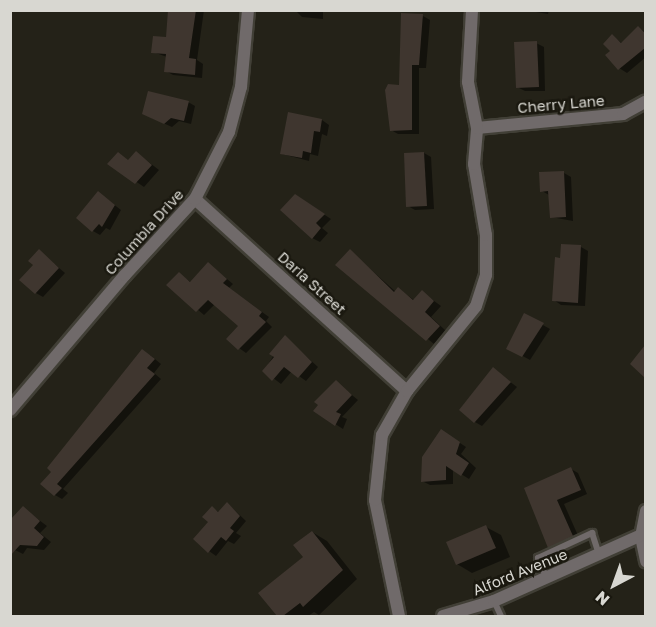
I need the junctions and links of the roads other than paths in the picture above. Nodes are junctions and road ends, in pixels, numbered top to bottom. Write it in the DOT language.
graph roads {
  1 [pos="248,10"];
  2 [pos="472,10"];
  3 [pos="645,101"];
  4 [pos="477,128"];
  5 [pos="195,199"];
  6 [pos="407,391"];
  7 [pos="10,410"];
  8 [pos="645,511"];
  9 [pos="644,536"];
  10 [pos="600,555"];
  11 [pos="645,561"];
  12 [pos="547,579"];
  13 [pos="494,602"];
  14 [pos="399,616"];
  15 [pos="443,616"];
  16 [pos="501,616"];
  1 -- 5 [label="street, Columbia Drive"];
  2 -- 4 [label="street"];
  3 -- 4 [label="street, Cherry Lane"];
  4 -- 6 [label="street"];
  5 -- 6 [label="street, Daria Street"];
  5 -- 7 [label="street, Columbia Drive"];
  6 -- 14 [label="street"];
  8 -- 9 [label="street"];
  9 -- 10 [label="street, Alford Avenue"];
  9 -- 11 [label="street"];
  10 -- 12 [label="street, Alford Avenue"];
  10 -- 12 [label="lane"];
  12 -- 13 [label="street, Alford Avenue"];
  13 -- 15 [label="street, Alford Avenue"];
  13 -- 16 [label="lane"];
}
